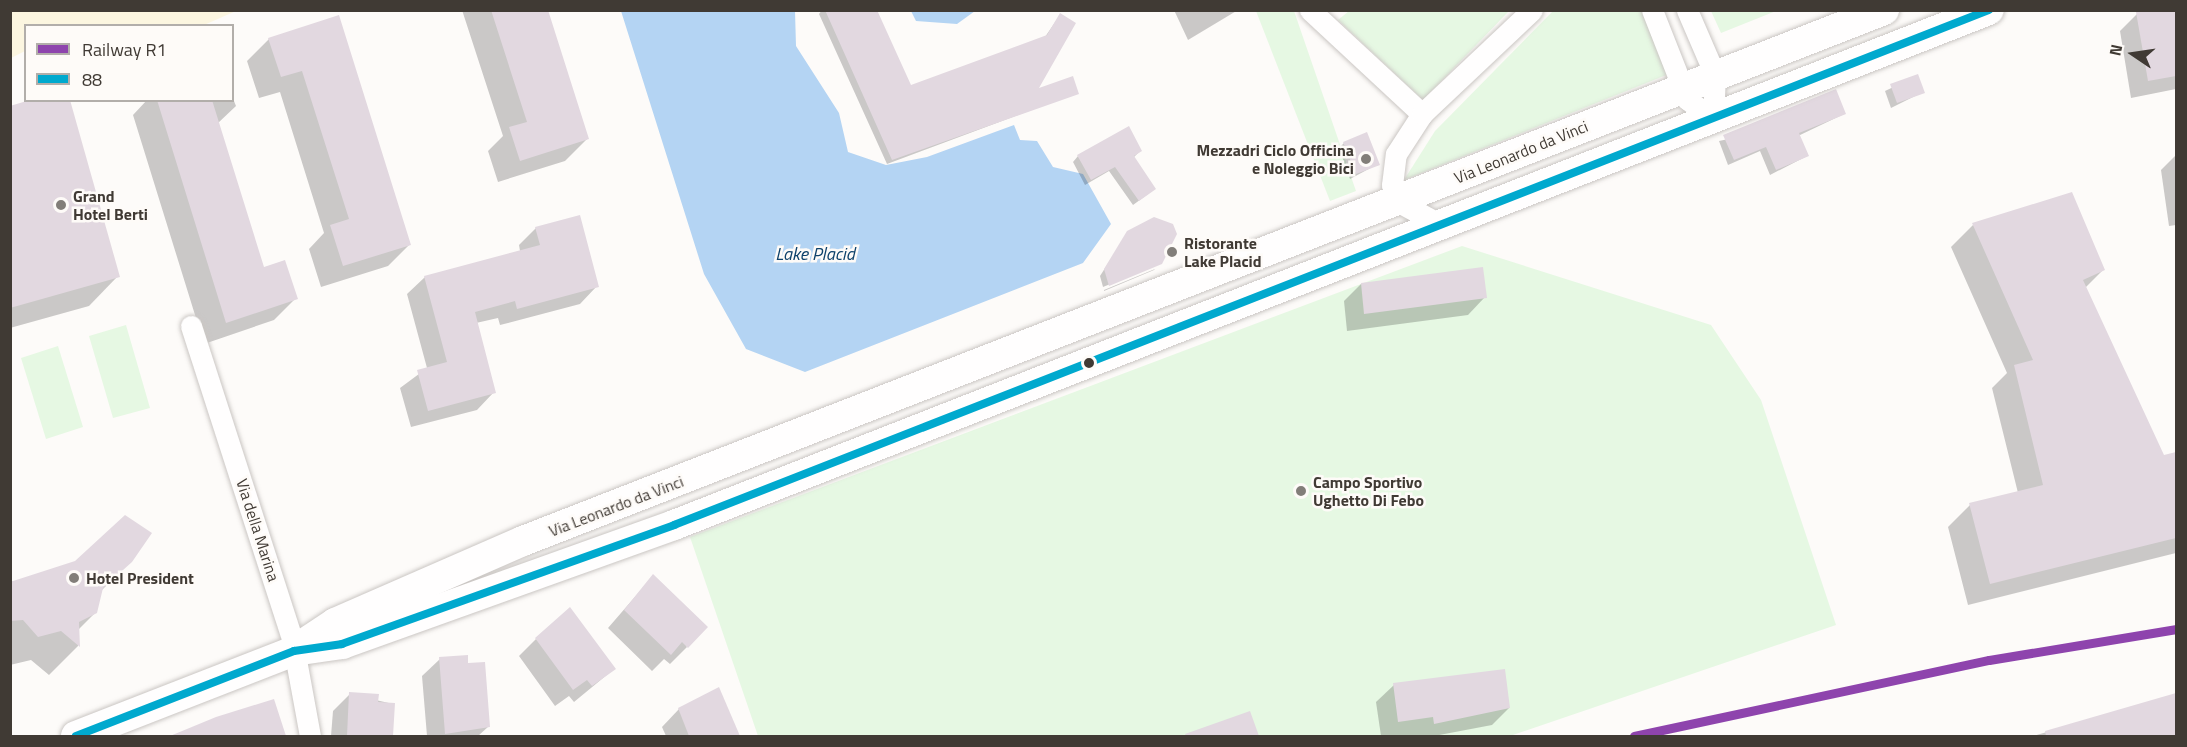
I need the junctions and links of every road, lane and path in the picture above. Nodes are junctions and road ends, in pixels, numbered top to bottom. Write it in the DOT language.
graph roads {
  1 [pos="1310,10"];
  2 [pos="1532,10"];
  3 [pos="1652,10"];
  4 [pos="1687,10"];
  5 [pos="1884,10"];
  6 [pos="1953,10"];
  7 [pos="1989,10"];
  8 [pos="1875,56"];
  9 [pos="1715,75"];
  10 [pos="1681,88"];
  11 [pos="1422,114"];
  12 [pos="1713,119"];
  13 [pos="1486,166"];
  14 [pos="1397,201"];
  15 [pos="1489,208"];
  16 [pos="1443,226"];
  17 [pos="192,326"];
  18 [pos="937,377"];
  19 [pos="950,416"];
  20 [pos="294,651"];
  21 [pos="76,736"];
  22 [pos="310,736"];
  1 -- 11 [label="street"];
  2 -- 11 [label="street"];
  3 -- 10 [label="street"];
  4 -- 9 [label="street"];
  5 -- 9 [label="street, Via Leonardo da Vinci"];
  6 -- 8 [label="street"];
  7 -- 8 [label="street, Via Leonardo da Vinci"];
  8 -- 12 [label="street, Via Leonardo da Vinci"];
  9 -- 10 [label="street, Via Leonardo da Vinci"];
  9 -- 12 [label="street"];
  10 -- 12 [label="street"];
  10 -- 13 [label="street, Via Leonardo da Vinci"];
  11 -- 14 [label="street"];
  12 -- 15 [label="street, Via Leonardo da Vinci"];
  13 -- 14 [label="street, Via Leonardo da Vinci"];
  13 -- 15 [label="street"];
  14 -- 16 [label="street"];
  14 -- 18 [label="street, Via Leonardo da Vinci"];
  15 -- 16 [label="street, Via Leonardo da Vinci"];
  16 -- 19 [label="street, Via Leonardo da Vinci"];
  17 -- 20 [label="street, Via della Marina"];
  18 -- 19 [label="street"];
  18 -- 20 [label="street, Via Leonardo da Vinci"];
  19 -- 20 [label="street, Via Leonardo da Vinci"];
  20 -- 21 [label="street, Via Leonardo da Vinci"];
  20 -- 22 [label="street, Via della Marina"];
}
